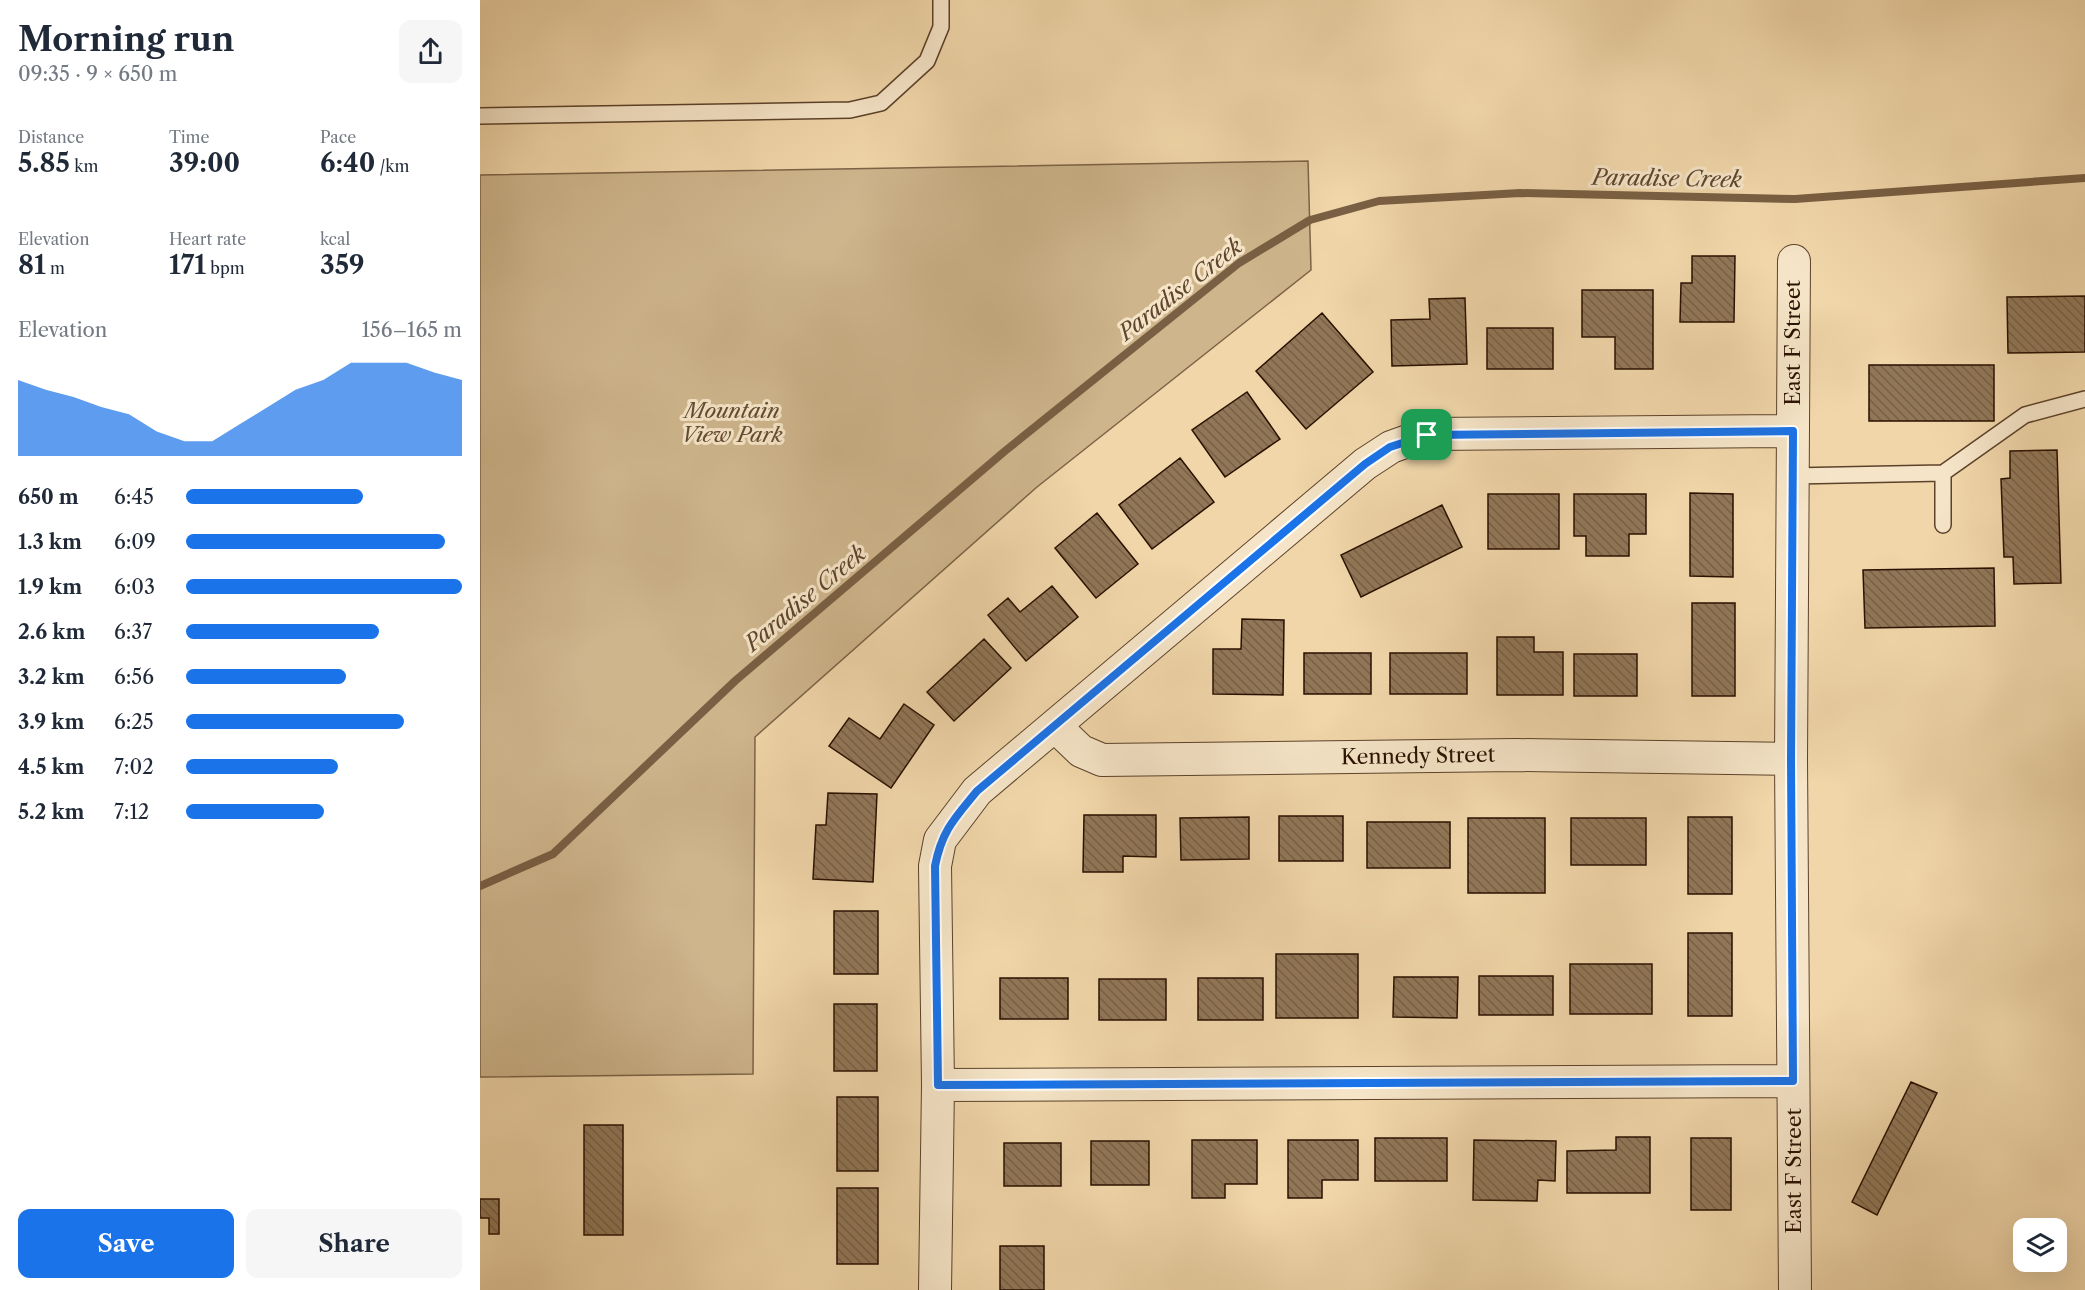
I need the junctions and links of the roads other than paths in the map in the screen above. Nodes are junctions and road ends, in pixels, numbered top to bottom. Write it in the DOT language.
graph roads {
  1 [pos="941,0"];
  2 [pos="480,116"];
  3 [pos="1794,261"];
  4 [pos="2085,399"];
  5 [pos="1793,431"];
  6 [pos="1943,473"];
  7 [pos="1792,476"];
  8 [pos="1943,525"];
  9 [pos="1056,727"];
  10 [pos="1791,759"];
  11 [pos="1793,1081"];
  12 [pos="938,1085"];
  13 [pos="935,1290"];
  14 [pos="1795,1290"];
  1 -- 2 [label="lane"];
  3 -- 5 [label="street, East F Street"];
  4 -- 6 [label="lane"];
  5 -- 7 [label="street, East F Street"];
  5 -- 9 [label="street"];
  6 -- 7 [label="lane"];
  6 -- 8 [label="lane"];
  7 -- 10 [label="street, East F Street"];
  9 -- 10 [label="street, Kennedy Street"];
  9 -- 12 [label="street"];
  10 -- 11 [label="street, East F Street"];
  11 -- 12 [label="street"];
  11 -- 14 [label="street, East F Street"];
  12 -- 13 [label="street"];
}
